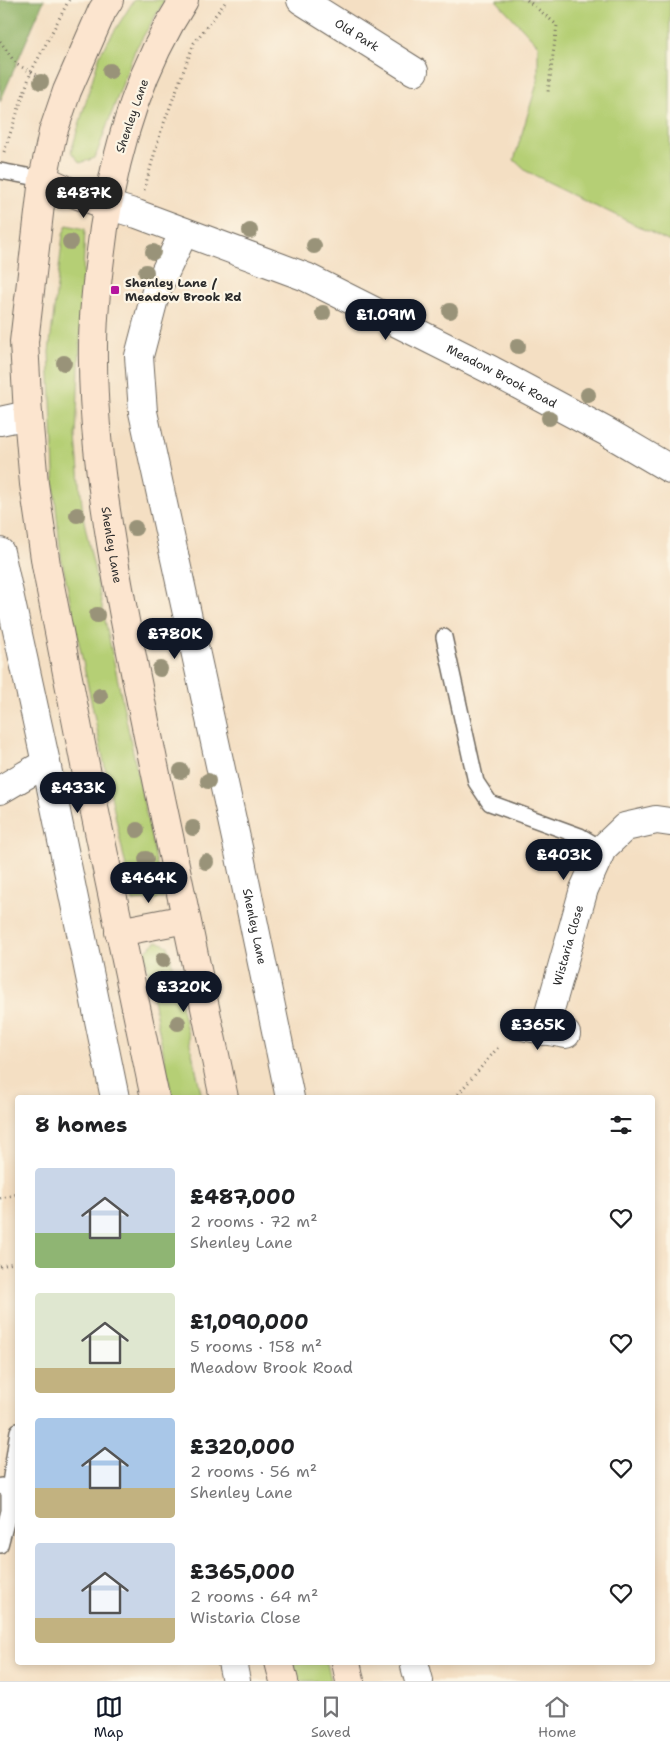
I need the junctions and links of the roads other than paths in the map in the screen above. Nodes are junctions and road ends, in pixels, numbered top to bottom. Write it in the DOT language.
graph roads {
  1 [pos="109,0"];
  2 [pos="184,0"];
  3 [pos="302,0"];
  4 [pos="414,71"];
  5 [pos="1,163"];
  6 [pos="43,179"];
  7 [pos="107,205"];
  8 [pos="184,232"];
  9 [pos="28,415"];
  10 [pos="0,421"];
  11 [pos="670,469"];
  12 [pos="0,552"];
  13 [pos="444,637"];
  14 [pos="46,763"];
  15 [pos="0,790"];
  16 [pos="670,822"];
  17 [pos="602,849"];
  18 [pos="186,919"];
  19 [pos="119,932"];
  20 [pos="517,1025"];
  21 [pos="114,1095"];
  22 [pos="154,1095"];
  23 [pos="223,1095"];
  24 [pos="289,1095"];
  25 [pos="15,1443"];
  26 [pos="4,1488"];
  27 [pos="13,1512"];
  28 [pos="0,1545"];
  29 [pos="233,1665"];
  30 [pos="280,1665"];
  31 [pos="347,1665"];
  32 [pos="415,1665"];
  33 [pos="236,1681"];
  34 [pos="284,1681"];
  35 [pos="350,1681"];
  36 [pos="419,1681"];
  1 -- 6 [label="main road"];
  2 -- 7 [label="main road, Shenley Lane"];
  3 -- 4 [label="street, Old Park"];
  5 -- 6 [label="lane"];
  6 -- 7 [label="main road"];
  6 -- 9 [label="main road"];
  7 -- 8 [label="street, Meadow Brook Road"];
  7 -- 18 [label="main road, Shenley Lane"];
  8 -- 11 [label="street, Meadow Brook Road"];
  8 -- 24 [label="street, Shenley Lane"];
  9 -- 10 [label="street"];
  9 -- 19 [label="main road"];
  12 -- 14 [label="street"];
  13 -- 17 [label="lane"];
  14 -- 15 [label="street"];
  14 -- 21 [label="street"];
  16 -- 17 [label="street, Wistaria Close"];
  17 -- 20 [label="street, Wistaria Close"];
  18 -- 19 [label="main road"];
  18 -- 23 [label="main road, Shenley Lane"];
  19 -- 22 [label="main road"];
  25 -- 26 [label="lane"];
  26 -- 27 [label="lane"];
  27 -- 28 [label="lane"];
  29 -- 33 [label="street"];
  30 -- 34 [label="main road"];
  31 -- 35 [label="main road"];
  32 -- 36 [label="street"];
}
